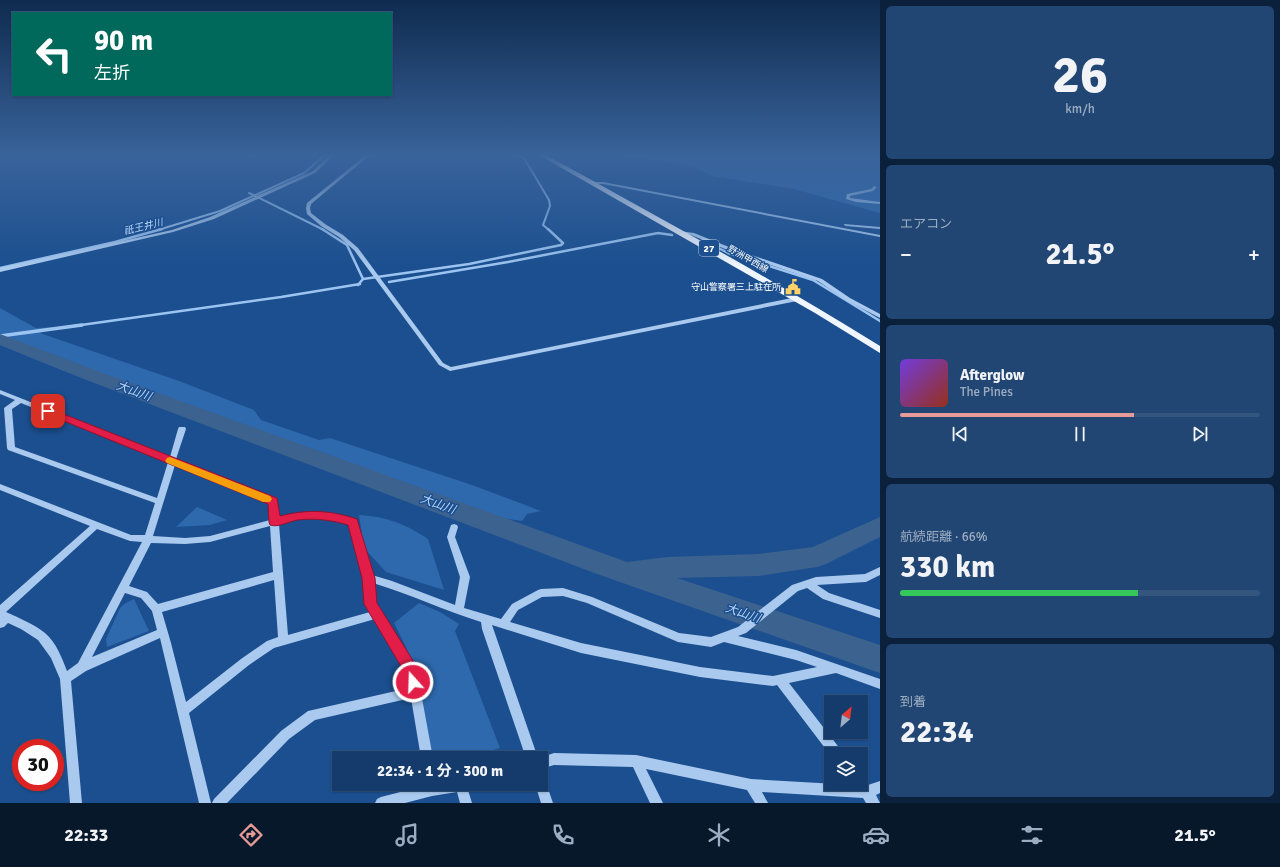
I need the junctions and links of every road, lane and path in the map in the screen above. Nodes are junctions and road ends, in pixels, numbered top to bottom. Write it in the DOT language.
graph roads {
  1 [pos="269,192"];
  2 [pos="323,192"];
  3 [pos="609,192"];
  4 [pos="654,192"];
  5 [pos="862,192"];
  6 [pos="880,202"];
  7 [pos="819,223"];
  8 [pos="880,228"];
  9 [pos="681,232"];
  10 [pos="880,236"];
  11 [pos="0,270"];
  12 [pos="797,299"];
  13 [pos="880,316"];
  14 [pos="880,350"];
  15 [pos="0,392"];
  16 [pos="20,400"];
  17 [pos="182,429"];
  18 [pos="172,461"];
  19 [pos="1,489"];
  20 [pos="160,502"];
  21 [pos="274,522"];
  22 [pos="96,525"];
  23 [pos="454,526"];
  24 [pos="148,539"];
  25 [pos="878,574"];
  26 [pos="278,575"];
  27 [pos="368,578"];
  28 [pos="808,584"];
  29 [pos="123,588"];
  30 [pos="156,609"];
  31 [pos="459,611"];
  32 [pos="377,614"];
  33 [pos="880,614"];
  34 [pos="2,617"];
  35 [pos="486,620"];
  36 [pos="503,624"];
  37 [pos="163,632"];
  38 [pos="724,637"];
  39 [pos="283,641"];
  40 [pos="82,667"];
  41 [pos="836,668"];
  42 [pos="64,679"];
  43 [pos="780,680"];
  44 [pos="880,684"];
  45 [pos="415,692"];
  46 [pos="183,711"];
  47 [pos="832,747"];
  48 [pos="426,751"];
  49 [pos="530,751"];
  50 [pos="548,761"];
  51 [pos="636,761"];
  52 [pos="751,785"];
  53 [pos="824,787"];
  54 [pos="880,787"];
  55 [pos="868,788"];
  56 [pos="419,791"];
  57 [pos="465,791"];
  58 [pos="543,791"];
  59 [pos="865,791"];
  60 [pos="76,803"];
  61 [pos="205,803"];
  62 [pos="218,803"];
  63 [pos="381,803"];
  64 [pos="466,803"];
  65 [pos="547,803"];
  66 [pos="657,803"];
  67 [pos="762,803"];
  68 [pos="874,803"];
  1 -- 11 [label="street"];
  2 -- 12 [label="street"];
  3 -- 9 [label="main road, 野洲甲西線 / 27"];
  4 -- 7 [label="street"];
  5 -- 6 [label="street"];
  7 -- 8 [label="street"];
  7 -- 10 [label="street"];
  9 -- 12 [label="main road, 野洲甲西線 / 27"];
  9 -- 13 [label="street"];
  12 -- 14 [label="main road, 野洲甲西線 / 27"];
  15 -- 16 [label="street"];
  16 -- 18 [label="street"];
  16 -- 20 [label="street"];
  17 -- 18 [label="street"];
  18 -- 20 [label="street"];
  18 -- 21 [label="street"];
  19 -- 22 [label="street"];
  20 -- 24 [label="street"];
  21 -- 24 [label="street"];
  21 -- 26 [label="street"];
  21 -- 27 [label="street"];
  22 -- 24 [label="street"];
  22 -- 34 [label="street"];
  23 -- 31 [label="street"];
  24 -- 29 [label="street"];
  25 -- 28 [label="street"];
  26 -- 30 [label="street"];
  26 -- 39 [label="street"];
  27 -- 31 [label="street"];
  27 -- 32 [label="street"];
  28 -- 33 [label="street"];
  28 -- 38 [label="street"];
  29 -- 30 [label="street"];
  29 -- 40 [label="street"];
  30 -- 37 [label="street"];
  31 -- 35 [label="street"];
  32 -- 39 [label="street"];
  32 -- 45 [label="street"];
  34 -- 42 [label="street"];
  35 -- 36 [label="street"];
  35 -- 49 [label="street"];
  36 -- 38 [label="street"];
  36 -- 43 [label="street"];
  37 -- 40 [label="street"];
  37 -- 46 [label="street"];
  38 -- 41 [label="street"];
  39 -- 46 [label="street"];
  40 -- 42 [label="street"];
  41 -- 43 [label="street"];
  41 -- 44 [label="street"];
  42 -- 60 [label="street"];
  43 -- 47 [label="street"];
  45 -- 48 [label="street"];
  45 -- 62 [label="street"];
  46 -- 61 [label="street"];
  50 -- 51 [label="street"];
  51 -- 52 [label="street"];
  51 -- 66 [label="street"];
  52 -- 53 [label="street"];
  52 -- 67 [label="street"];
  54 -- 55 [label="street"];
  56 -- 63 [label="street"];
  57 -- 64 [label="street"];
  58 -- 65 [label="street"];
  59 -- 68 [label="street"];
}
